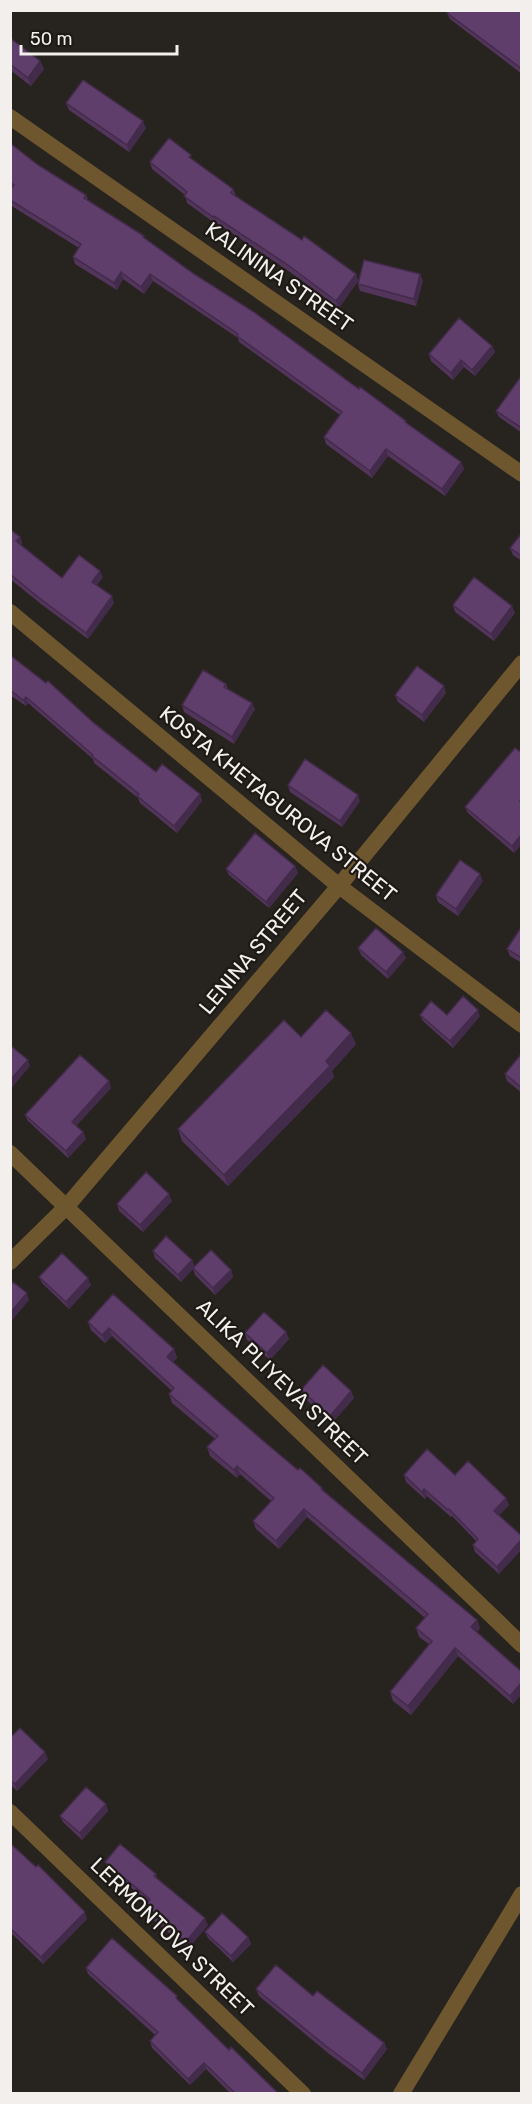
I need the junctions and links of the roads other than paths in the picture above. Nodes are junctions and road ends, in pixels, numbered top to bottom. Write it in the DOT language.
graph roads {
  1 [pos="10,117"];
  2 [pos="522,474"];
  3 [pos="10,612"];
  4 [pos="522,663"];
  5 [pos="339,886"];
  6 [pos="522,1025"];
  7 [pos="10,1153"];
  8 [pos="67,1206"];
  9 [pos="10,1262"];
  10 [pos="522,1644"];
  11 [pos="10,1812"];
  12 [pos="522,1894"];
  13 [pos="303,2094"];
  14 [pos="401,2094"];
  1 -- 2 [label="street, KALININA STREET"];
  3 -- 5 [label="street, KOSTA KHETAGUROVA STREET"];
  4 -- 5 [label="street, LENINA STREET"];
  5 -- 6 [label="street, KOSTA KHETAGUROVA STREET"];
  5 -- 8 [label="street, LENINA STREET"];
  7 -- 8 [label="street, ALIKA PLIYEVA STREET"];
  8 -- 9 [label="street, LENINA STREET"];
  8 -- 10 [label="street, ALIKA PLIYEVA STREET"];
  11 -- 13 [label="street, LERMONTOVA STREET"];
  12 -- 14 [label="street"];
}
